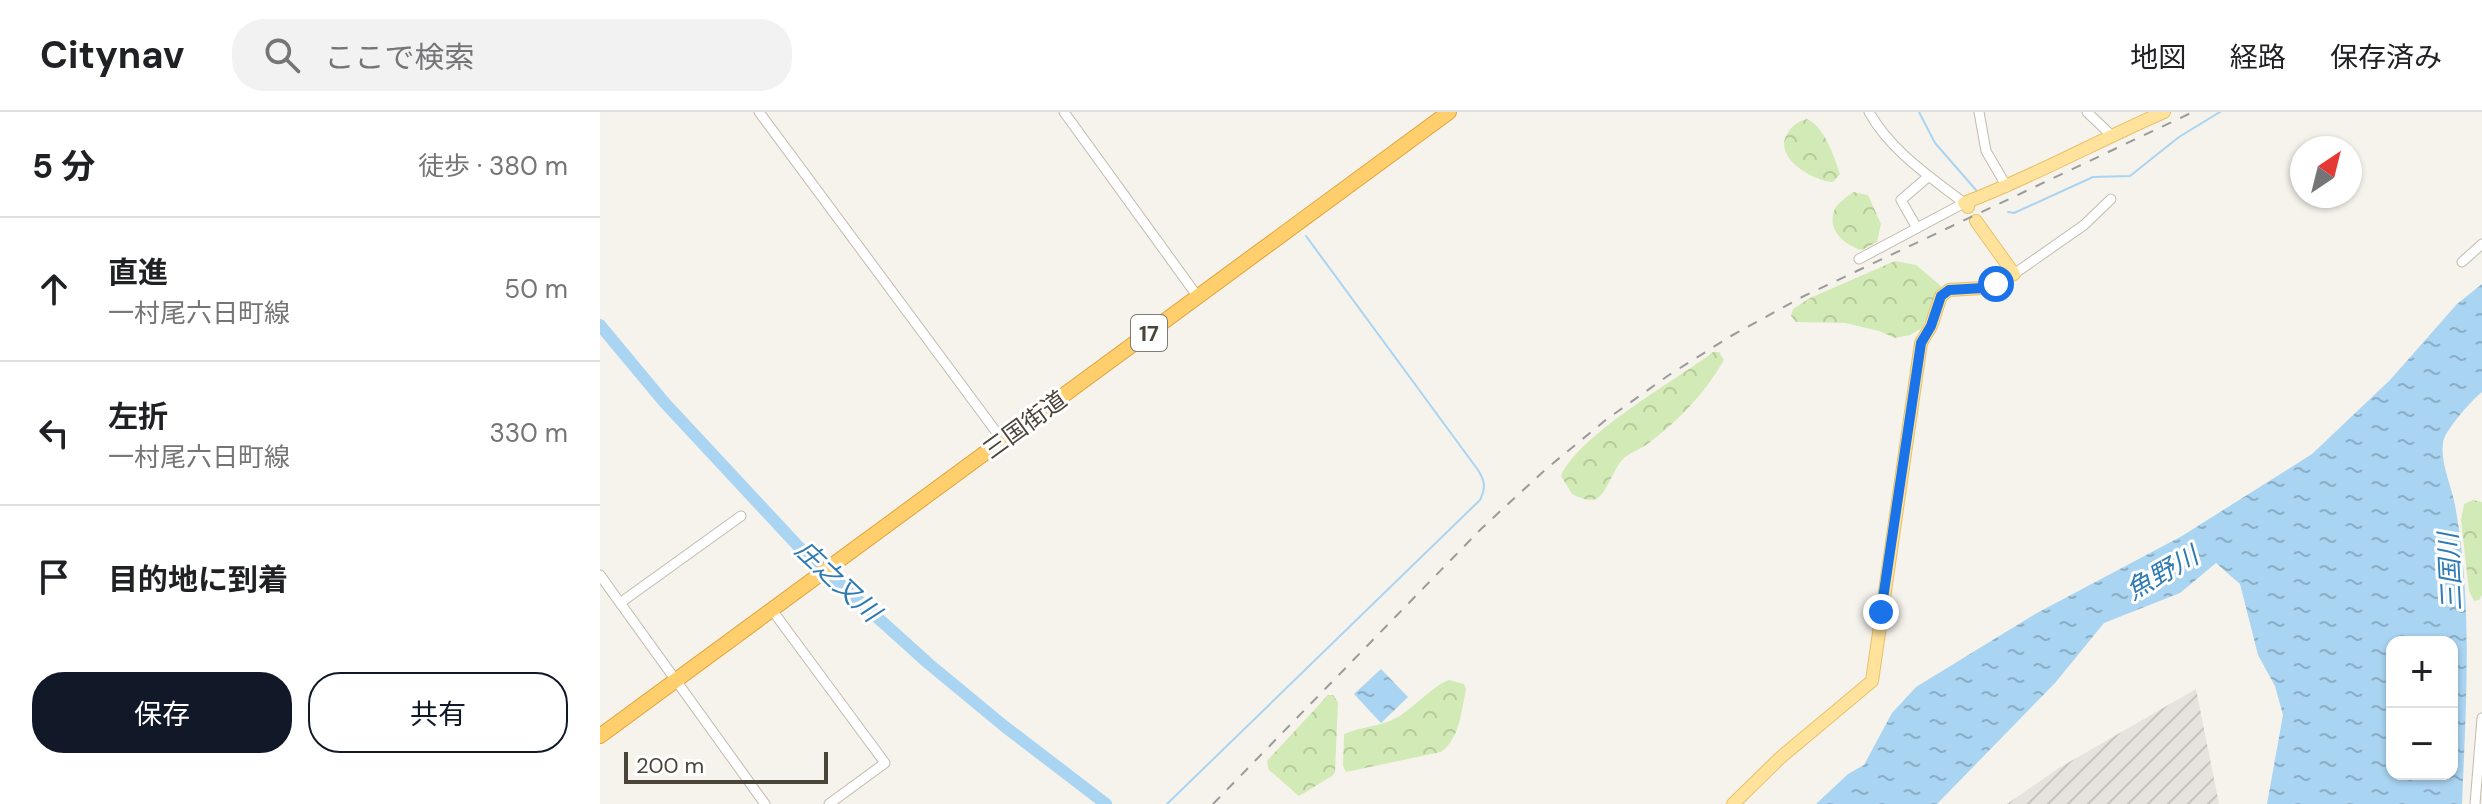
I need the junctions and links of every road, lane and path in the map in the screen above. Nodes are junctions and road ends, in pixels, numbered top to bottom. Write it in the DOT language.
graph roads {
  1 [pos="759,112"];
  2 [pos="1064,112"];
  3 [pos="1449,112"];
  4 [pos="1869,112"];
  5 [pos="1979,112"];
  6 [pos="2087,112"];
  7 [pos="2164,112"];
  8 [pos="2111,135"];
  9 [pos="1929,176"];
  10 [pos="2007,187"];
  11 [pos="2111,199"];
  12 [pos="1966,205"];
  13 [pos="1976,221"];
  14 [pos="1917,228"];
  15 [pos="2482,244"];
  16 [pos="1859,259"];
  17 [pos="2462,262"];
  18 [pos="2014,274"];
  19 [pos="1198,297"];
  20 [pos="1003,441"];
  21 [pos="741,516"];
  22 [pos="600,575"];
  23 [pos="620,603"];
  24 [pos="772,610"];
  25 [pos="676,680"];
  26 [pos="2482,718"];
  27 [pos="600,736"];
  28 [pos="765,804"];
  29 [pos="829,804"];
  30 [pos="1733,804"];
  31 [pos="2475,804"];
  1 -- 20 [label="street"];
  2 -- 19 [label="street"];
  3 -- 19 [label="highway, 三国街道 / 17"];
  4 -- 9 [label="street"];
  5 -- 10 [label="street"];
  6 -- 8 [label="street"];
  7 -- 8 [label="main road"];
  8 -- 10 [label="main road"];
  9 -- 12 [label="street"];
  9 -- 14 [label="street"];
  10 -- 12 [label="main road"];
  11 -- 18 [label="street"];
  12 -- 14 [label="street"];
  13 -- 18 [label="main road"];
  14 -- 16 [label="street"];
  15 -- 17 [label="street"];
  18 -- 30 [label="main road"];
  19 -- 20 [label="highway, 三国街道 / 17"];
  20 -- 24 [label="highway, 三国街道 / 17"];
  21 -- 23 [label="street"];
  22 -- 23 [label="street"];
  23 -- 25 [label="street"];
  24 -- 25 [label="highway, 三国街道 / 17"];
  24 -- 29 [label="street"];
  25 -- 27 [label="highway, 三国街道 / 17"];
  25 -- 28 [label="street"];
  26 -- 31 [label="street"];
}
